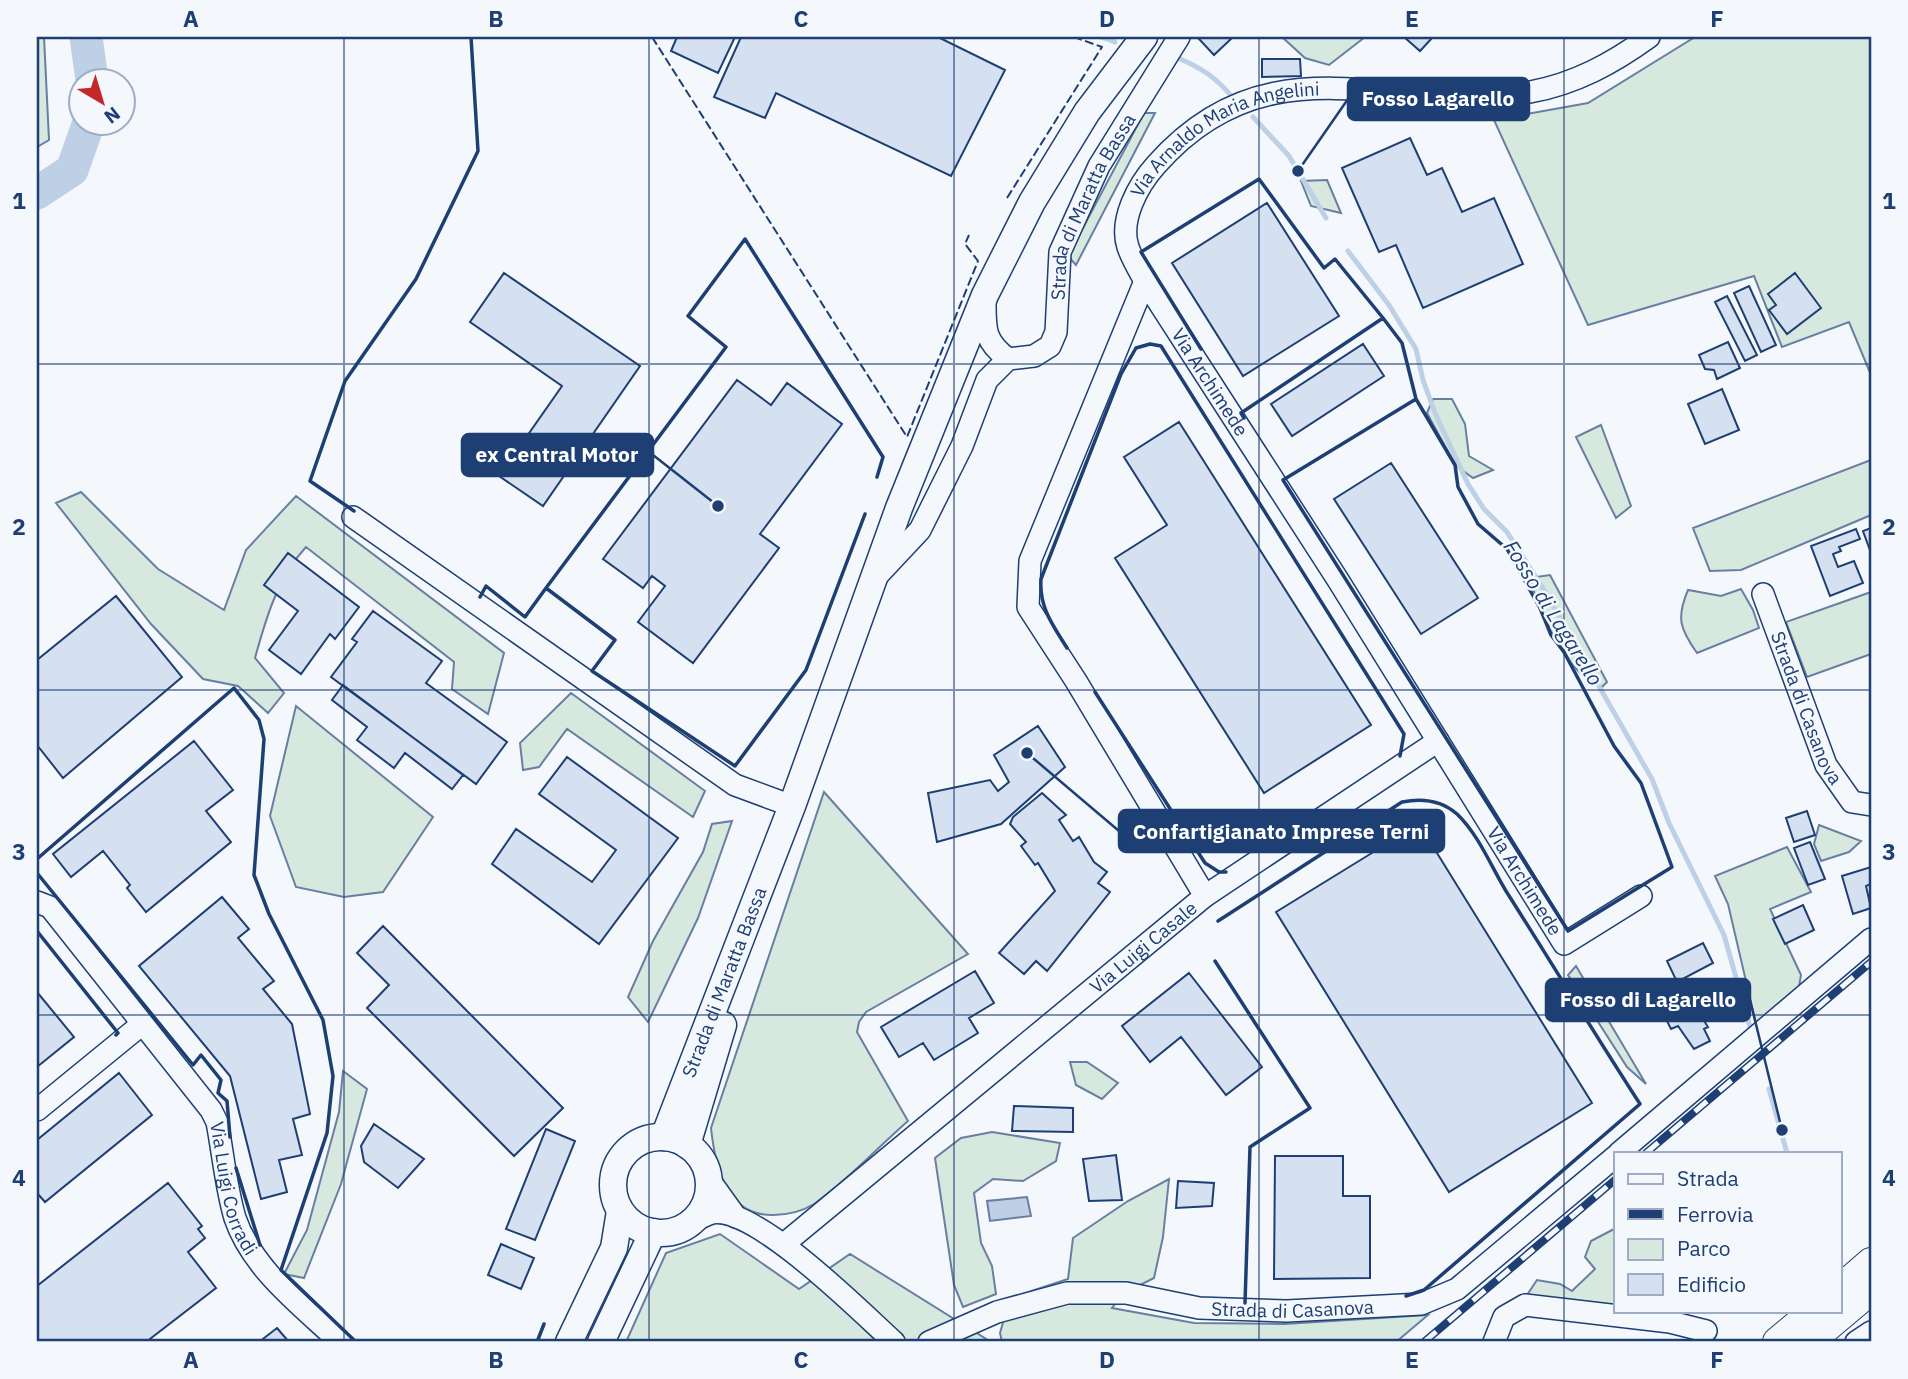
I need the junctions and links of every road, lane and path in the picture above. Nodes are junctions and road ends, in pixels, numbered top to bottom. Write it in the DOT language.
graph roads {
  1 [pos="1144,37"];
  2 [pos="1179,37"];
  3 [pos="1649,37"];
  4 [pos="1145,281"];
  5 [pos="985,295"];
  6 [pos="1008,359"];
  7 [pos="353,517"];
  8 [pos="872,581"];
  9 [pos="1763,594"];
  10 [pos="1438,741"];
  11 [pos="1871,805"];
  12 [pos="787,816"];
  13 [pos="1205,896"];
  14 [pos="1641,896"];
  15 [pos="37,902"];
  16 [pos="1871,939"];
  17 [pos="141,1025"];
  18 [pos="37,1110"];
  19 [pos="676,1141"];
  20 [pos="1621,1152"];
  21 [pos="1614,1158"];
  22 [pos="708,1178"];
  23 [pos="620,1211"];
  24 [pos="736,1217"];
  25 [pos="688,1224"];
  26 [pos="653,1232"];
  27 [pos="784,1244"];
  28 [pos="1871,1263"];
  29 [pos="1842,1288"];
  30 [pos="1871,1289"];
  31 [pos="1814,1312"];
  32 [pos="1706,1331"];
  33 [pos="1871,1332"];
  34 [pos="340,1342"];
  35 [pos="569,1342"];
  36 [pos="601,1342"];
  37 [pos="894,1342"];
  38 [pos="929,1342"];
  39 [pos="1494,1342"];
  40 [pos="1778,1342"];
  41 [pos="1808,1342"];
  42 [pos="1856,1342"];
  1 -- 5 [label="main road, Strada di Maratta Bassa"];
  2 -- 6 [label="street, Strada di Maratta Bassa"];
  3 -- 4 [label="street, Via Arnaldo Maria Angelini"];
  4 -- 10 [label="street, Via Archimede"];
  4 -- 13 [label="street, Via Luigi Casale"];
  5 -- 6 [label="street, Strada di Maratta Bassa"];
  5 -- 8 [label="main road, Strada di Maratta Bassa"];
  6 -- 8 [label="street, Strada di Maratta Bassa"];
  7 -- 12 [label="street"];
  8 -- 12 [label="main road, Strada di Maratta Bassa"];
  9 -- 11 [label="street, Strada di Casanova"];
  10 -- 13 [label="street"];
  10 -- 14 [label="street, Via Archimede"];
  12 -- 19 [label="main road, Strada di Maratta Bassa"];
  13 -- 27 [label="street, Via Luigi Casale"];
  15 -- 17 [label="street, Via Luigi Corradi"];
  16 -- 20 [label="street, Strada di Casanova"];
  17 -- 18 [label="street"];
  17 -- 34 [label="street, Via Luigi Corradi"];
  19 -- 22 [label="main road"];
  19 -- 23 [label="main road"];
  21 -- 38 [label="street, Strada di Casanova"];
  22 -- 24 [label="street"];
  22 -- 25 [label="main road"];
  23 -- 26 [label="main road"];
  23 -- 35 [label="main road"];
  24 -- 25 [label="street"];
  24 -- 27 [label="street"];
  25 -- 26 [label="main road"];
  26 -- 36 [label="main road"];
  27 -- 37 [label="street"];
  28 -- 29 [label="highway"];
  30 -- 41 [label="highway"];
  31 -- 40 [label="highway"];
  32 -- 39 [label="street"];
  33 -- 42 [label="street"];
}
